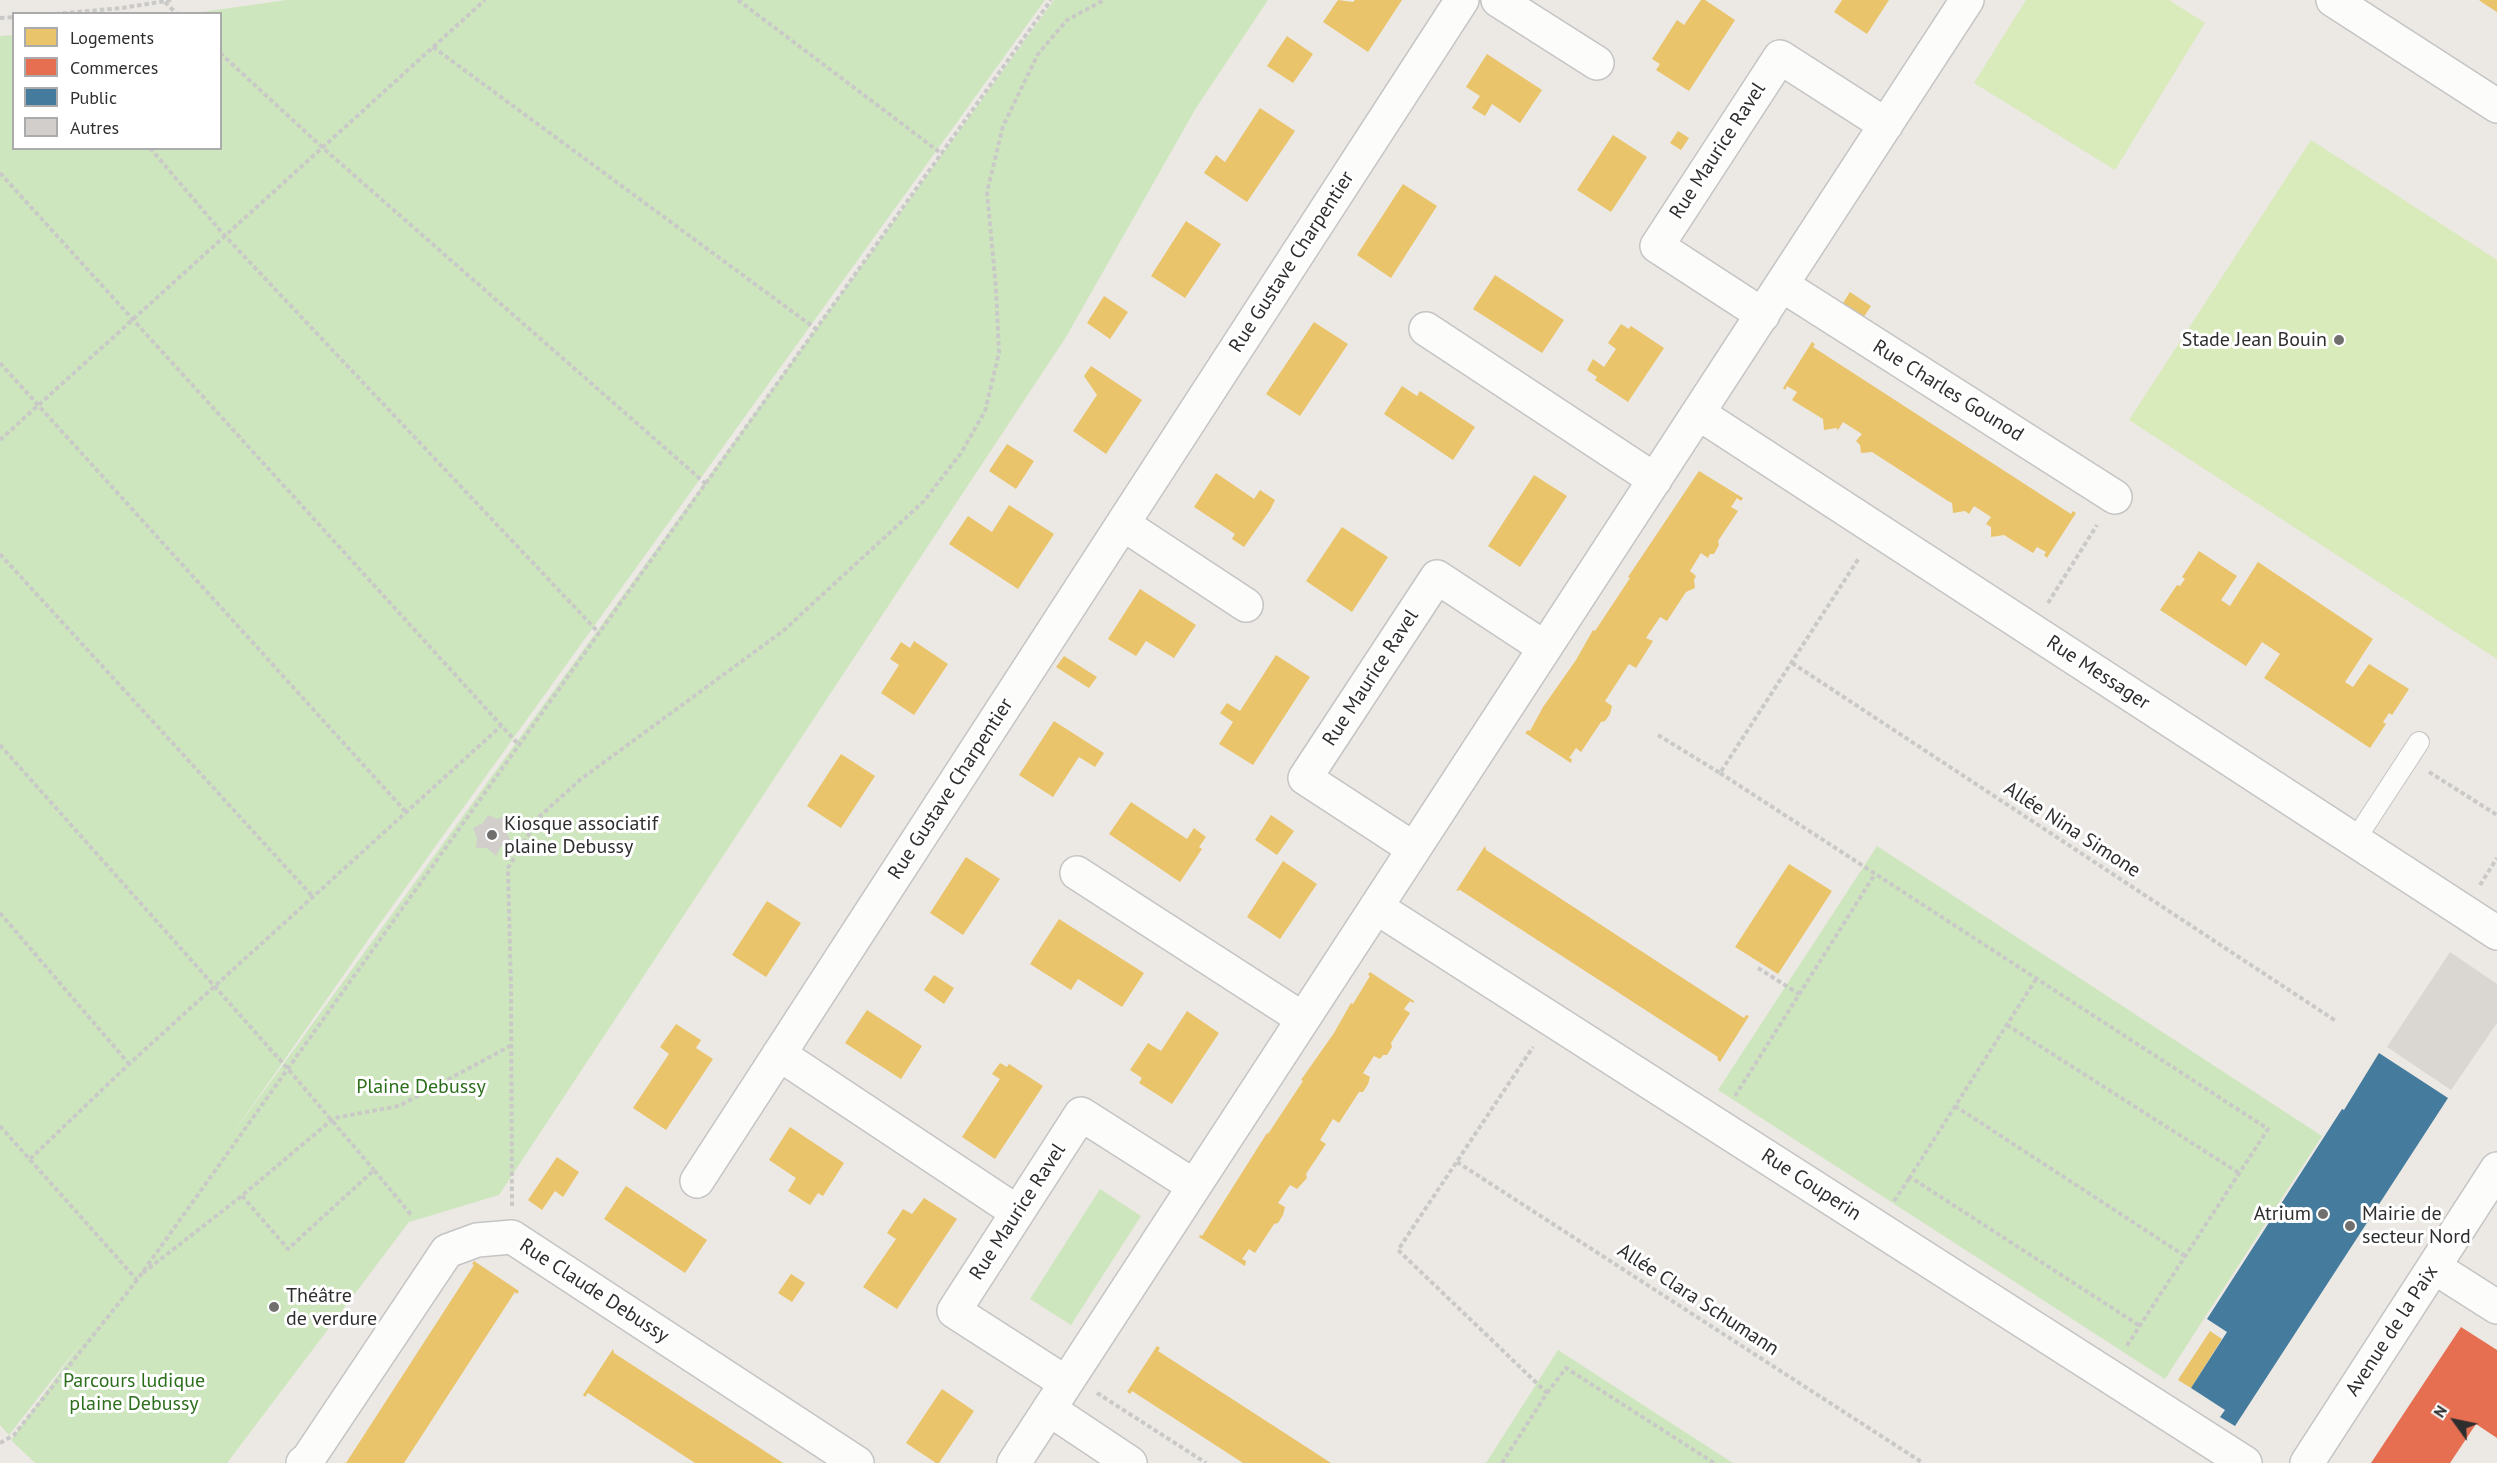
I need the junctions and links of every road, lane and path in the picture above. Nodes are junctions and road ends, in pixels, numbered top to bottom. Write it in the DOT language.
graph roads {
  1 [pos="172,0"];
  2 [pos="485,0"];
  3 [pos="738,0"];
  4 [pos="1051,0"];
  5 [pos="1104,0"];
  6 [pos="1462,0"];
  7 [pos="1498,0"];
  8 [pos="1967,0"];
  9 [pos="2333,0"];
  10 [pos="164,1"];
  11 [pos="72,12"];
  12 [pos="175,12"];
  13 [pos="433,47"];
  14 [pos="222,55"];
  15 [pos="1597,63"];
  16 [pos="2497,106"];
  17 [pos="1886,125"];
  18 [pos="323,148"];
  19 [pos="152,150"];
  20 [pos="942,154"];
  21 [pos="0,173"];
  22 [pos="225,236"];
  23 [pos="1782,285"];
  24 [pos="1763,315"];
  25 [pos="134,319"];
  26 [pos="816,329"];
  27 [pos="1426,329"];
  28 [pos="0,363"];
  29 [pos="39,405"];
  30 [pos="1698,413"];
  31 [pos="0,440"];
  32 [pos="1654,480"];
  33 [pos="706,484"];
  34 [pos="2115,496"];
  35 [pos="1123,524"];
  36 [pos="1878,530"];
  37 [pos="0,554"];
  38 [pos="1246,605"];
  39 [pos="2031,630"];
  40 [pos="599,633"];
  41 [pos="1545,648"];
  42 [pos="1792,663"];
  43 [pos="501,726"];
  44 [pos="1658,735"];
  45 [pos="2419,742"];
  46 [pos="0,745"];
  47 [pos="519,745"];
  48 [pos="2408,759"];
  49 [pos="1720,773"];
  50 [pos="406,812"];
  51 [pos="2497,815"];
  52 [pos="2355,840"];
  53 [pos="1414,849"];
  54 [pos="1077,873"];
  55 [pos="1875,874"];
  56 [pos="313,897"];
  57 [pos="1376,907"];
  58 [pos="0,913"];
  59 [pos="2497,933"];
  60 [pos="1758,968"];
  61 [pos="2037,979"];
  62 [pos="214,986"];
  63 [pos="1799,994"];
  64 [pos="1303,1019"];
  65 [pos="1552,1019"];
  66 [pos="2336,1021"];
  67 [pos="2007,1025"];
  68 [pos="512,1045"];
  69 [pos="779,1054"];
  70 [pos="129,1064"];
  71 [pos="288,1069"];
  72 [pos="1955,1106"];
  73 [pos="332,1120"];
  74 [pos="1717,1125"];
  75 [pos="0,1126"];
  76 [pos="30,1159"];
  77 [pos="1457,1162"];
  78 [pos="2497,1169"];
  79 [pos="374,1170"];
  80 [pos="2239,1173"];
  81 [pos="1910,1177"];
  82 [pos="697,1181"];
  83 [pos="1194,1186"];
  84 [pos="242,1196"];
  85 [pos="1888,1210"];
  86 [pos="1017,1212"];
  87 [pos="412,1216"];
  88 [pos="512,1237"];
  89 [pos="2186,1256"];
  90 [pos="2434,1267"];
  91 [pos="137,1280"];
  92 [pos="2497,1307"];
  93 [pos="2140,1326"];
  94 [pos="2108,1375"];
  95 [pos="1547,1393"];
  96 [pos="1068,1394"];
  97 [pos="0,1443"];
  98 [pos="303,1463"];
  99 [pos="857,1463"];
  100 [pos="1014,1463"];
  101 [pos="1130,1463"];
  102 [pos="1206,1463"];
  103 [pos="1502,1463"];
  104 [pos="1714,1463"];
  105 [pos="1923,1463"];
  106 [pos="2246,1463"];
  107 [pos="2307,1463"];
  1 -- 10 [label="path"];
  2 -- 13 [label="path"];
  3 -- 20 [label="path"];
  4 -- 20 [label="path"];
  5 -- 68 [label="path"];
  6 -- 35 [label="street, Rue Gustave Charpentier"];
  7 -- 15 [label="street"];
  8 -- 17 [label="street"];
  9 -- 16 [label="street"];
  10 -- 11 [label="path"];
  10 -- 12 [label="path"];
  13 -- 18 [label="path"];
  13 -- 26 [label="path"];
  14 -- 18 [label="path"];
  17 -- 23 [label="street"];
  17 -- 24 [label="street, Rue Maurice Ravel"];
  18 -- 22 [label="path"];
  18 -- 33 [label="path"];
  19 -- 22 [label="path"];
  20 -- 26 [label="path"];
  21 -- 25 [label="path"];
  22 -- 25 [label="path"];
  22 -- 40 [label="path"];
  23 -- 24 [label="street"];
  23 -- 34 [label="street, Rue Charles Gounod"];
  24 -- 30 [label="street"];
  25 -- 29 [label="path"];
  25 -- 43 [label="path"];
  26 -- 33 [label="path"];
  27 -- 32 [label="street"];
  28 -- 29 [label="path"];
  29 -- 31 [label="path"];
  29 -- 50 [label="path"];
  30 -- 32 [label="street"];
  30 -- 36 [label="street, Rue Messager"];
  32 -- 41 [label="street"];
  33 -- 40 [label="path"];
  34 -- 39 [label="path"];
  35 -- 38 [label="street"];
  35 -- 69 [label="street, Rue Gustave Charpentier"];
  36 -- 39 [label="street, Rue Messager"];
  36 -- 42 [label="path"];
  37 -- 56 [label="path"];
  39 -- 52 [label="street, Rue Messager"];
  40 -- 47 [label="path"];
  41 -- 53 [label="street"];
  41 -- 53 [label="street, Rue Maurice Ravel"];
  42 -- 49 [label="path"];
  42 -- 66 [label="path, Allée Nina Simone"];
  43 -- 47 [label="path"];
  43 -- 50 [label="path"];
  44 -- 49 [label="path"];
  45 -- 48 [label="lane"];
  46 -- 62 [label="path"];
  47 -- 71 [label="path"];
  48 -- 51 [label="path"];
  48 -- 52 [label="lane"];
  49 -- 55 [label="path"];
  50 -- 56 [label="path"];
  52 -- 59 [label="street, Rue Messager"];
  53 -- 57 [label="street"];
  54 -- 64 [label="street"];
  55 -- 61 [label="path"];
  55 -- 63 [label="path"];
  56 -- 62 [label="path"];
  57 -- 64 [label="street"];
  57 -- 65 [label="street, Rue Couperin"];
  58 -- 70 [label="path"];
  60 -- 63 [label="path"];
  61 -- 67 [label="path"];
  61 -- 80 [label="path"];
  62 -- 70 [label="path"];
  62 -- 71 [label="path"];
  63 -- 74 [label="path"];
  64 -- 83 [label="street"];
  65 -- 74 [label="street, Rue Couperin"];
  65 -- 77 [label="path"];
  67 -- 72 [label="path"];
  67 -- 80 [label="path"];
  68 -- 73 [label="path"];
  68 -- 88 [label="path"];
  69 -- 82 [label="street, Rue Gustave Charpentier"];
  69 -- 86 [label="street"];
  70 -- 76 [label="path"];
  71 -- 73 [label="path"];
  71 -- 91 [label="path"];
  72 -- 81 [label="path"];
  72 -- 89 [label="path"];
  73 -- 79 [label="path"];
  73 -- 84 [label="path"];
  74 -- 94 [label="street, Rue Couperin"];
  75 -- 76 [label="path"];
  76 -- 91 [label="path"];
  77 -- 95 [label="path"];
  77 -- 105 [label="path, Allée Clara Schumann"];
  78 -- 90 [label="street, Avenue de la Paix"];
  79 -- 84 [label="path"];
  79 -- 87 [label="path"];
  80 -- 89 [label="path"];
  81 -- 85 [label="path"];
  81 -- 93 [label="path"];
  83 -- 86 [label="street, Rue Maurice Ravel"];
  83 -- 96 [label="street"];
  84 -- 91 [label="path"];
  86 -- 96 [label="street, Rue Maurice Ravel"];
  88 -- 98 [label="street, Rue Claude Debussy"];
  88 -- 99 [label="street, Rue Claude Debussy"];
  89 -- 93 [label="path"];
  90 -- 92 [label="street"];
  90 -- 107 [label="street, Avenue de la Paix"];
  91 -- 97 [label="path"];
  93 -- 94 [label="path"];
  94 -- 106 [label="street, Rue Couperin"];
  95 -- 103 [label="path"];
  95 -- 104 [label="path"];
  96 -- 100 [label="street"];
  96 -- 101 [label="street"];
  96 -- 102 [label="path"];
}
